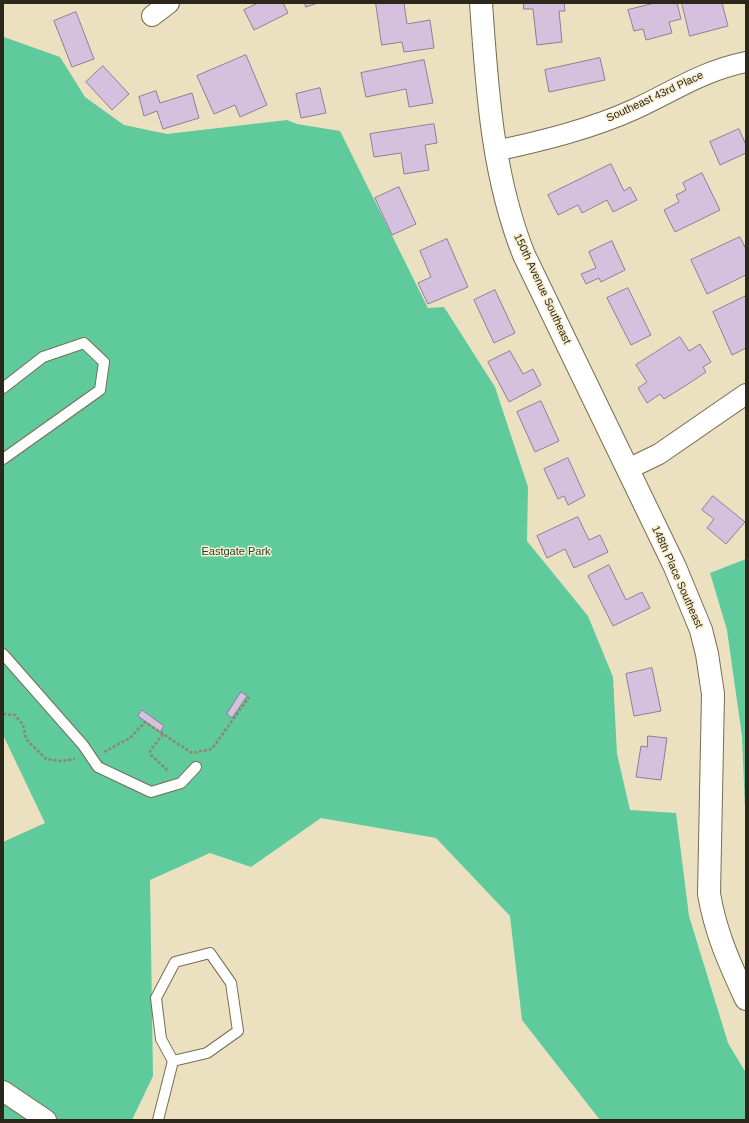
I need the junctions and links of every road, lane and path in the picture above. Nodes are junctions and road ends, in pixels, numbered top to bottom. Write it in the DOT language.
graph roads {
  1 [pos="169,3"];
  2 [pos="481,3"];
  3 [pos="152,16"];
  4 [pos="746,62"];
  5 [pos="495,151"];
  6 [pos="3,388"];
  7 [pos="746,394"];
  8 [pos="3,459"];
  9 [pos="628,470"];
  10 [pos="3,654"];
  11 [pos="249,697"];
  12 [pos="3,714"];
  13 [pos="163,734"];
  14 [pos="100,754"];
  15 [pos="80,758"];
  16 [pos="196,767"];
  17 [pos="168,771"];
  18 [pos="746,999"];
  19 [pos="173,1061"];
  20 [pos="3,1091"];
  21 [pos="46,1120"];
  22 [pos="158,1120"];
  1 -- 3 [label="street"];
  2 -- 5 [label="street, 150th Avenue Southeast"];
  4 -- 5 [label="street, Southeast 43rd Place"];
  5 -- 9 [label="street, 150th Avenue Southeast"];
  6 -- 8 [label="lane"];
  7 -- 9 [label="street"];
  9 -- 18 [label="street, 148th Place Southeast"];
  10 -- 16 [label="lane"];
  11 -- 13 [label="path"];
  12 -- 15 [label="path"];
  13 -- 14 [label="path"];
  13 -- 17 [label="path"];
  19 -- 19 [label="lane"];
  19 -- 22 [label="lane"];
  20 -- 21 [label="street"];
}
